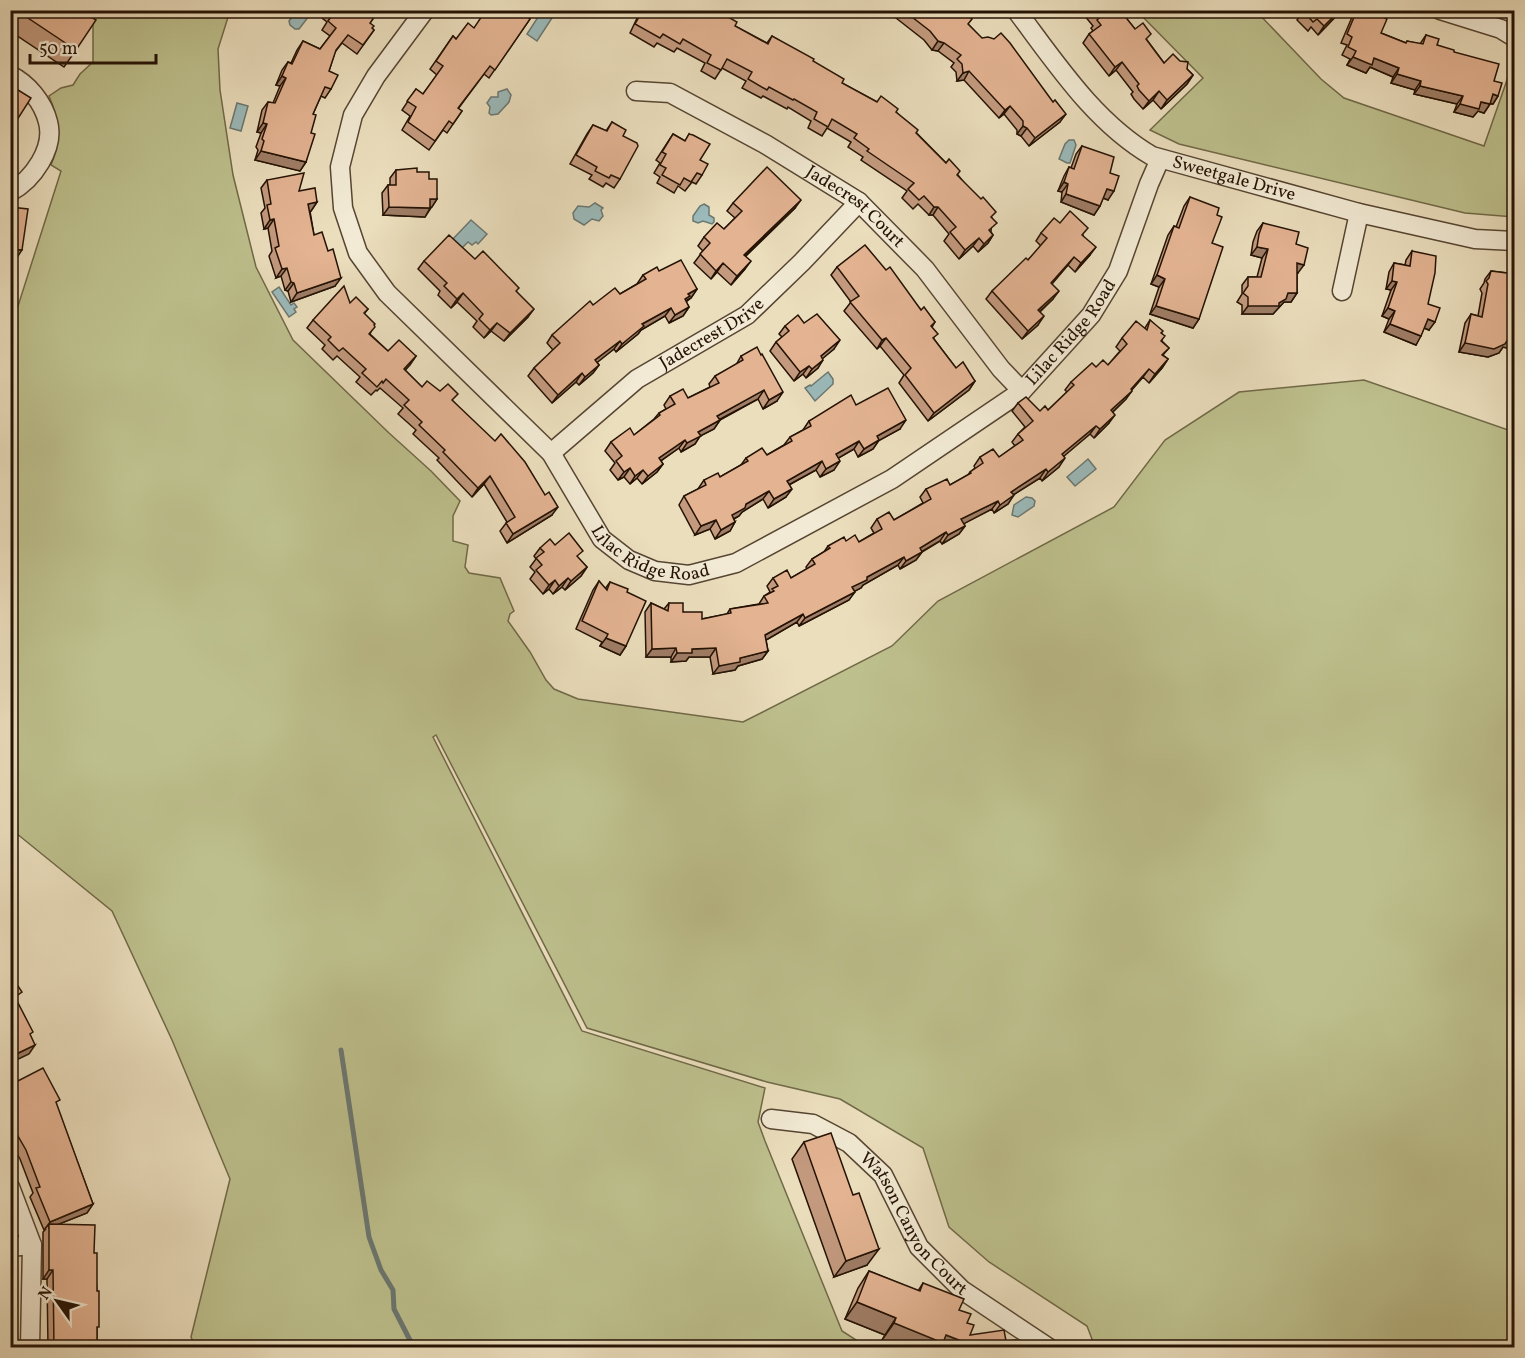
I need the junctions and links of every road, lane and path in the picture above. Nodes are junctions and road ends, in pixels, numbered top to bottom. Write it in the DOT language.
graph roads {
  1 [pos="424,10"];
  2 [pos="1016,10"];
  3 [pos="1440,10"];
  4 [pos="1515,37"];
  5 [pos="10,75"];
  6 [pos="636,91"];
  7 [pos="1160,159"];
  8 [pos="10,192"];
  9 [pos="859,202"];
  10 [pos="1359,213"];
  11 [pos="1515,241"];
  12 [pos="1342,291"];
  13 [pos="1022,391"];
  14 [pos="551,453"];
  15 [pos="771,1119"];
  16 [pos="10,1187"];
  17 [pos="32,1245"];
  18 [pos="10,1246"];
  19 [pos="30,1347"];
  20 [pos="1049,1347"];
  1 -- 14 [label="street, Lilac Ridge Road"];
  2 -- 7 [label="street, Sweetgale Drive"];
  3 -- 4 [label="street"];
  5 -- 8 [label="street"];
  6 -- 9 [label="street, Jadecrest Court"];
  7 -- 10 [label="street, Sweetgale Drive"];
  7 -- 13 [label="street, Lilac Ridge Road"];
  9 -- 13 [label="street, Jadecrest Court"];
  9 -- 14 [label="street, Jadecrest Drive"];
  10 -- 11 [label="street, Sweetgale Drive"];
  10 -- 12 [label="street"];
  13 -- 14 [label="street, Lilac Ridge Road"];
  15 -- 20 [label="street, Watson Canyon Court"];
  16 -- 17 [label="street"];
  17 -- 18 [label="street"];
  17 -- 19 [label="street"];
}
